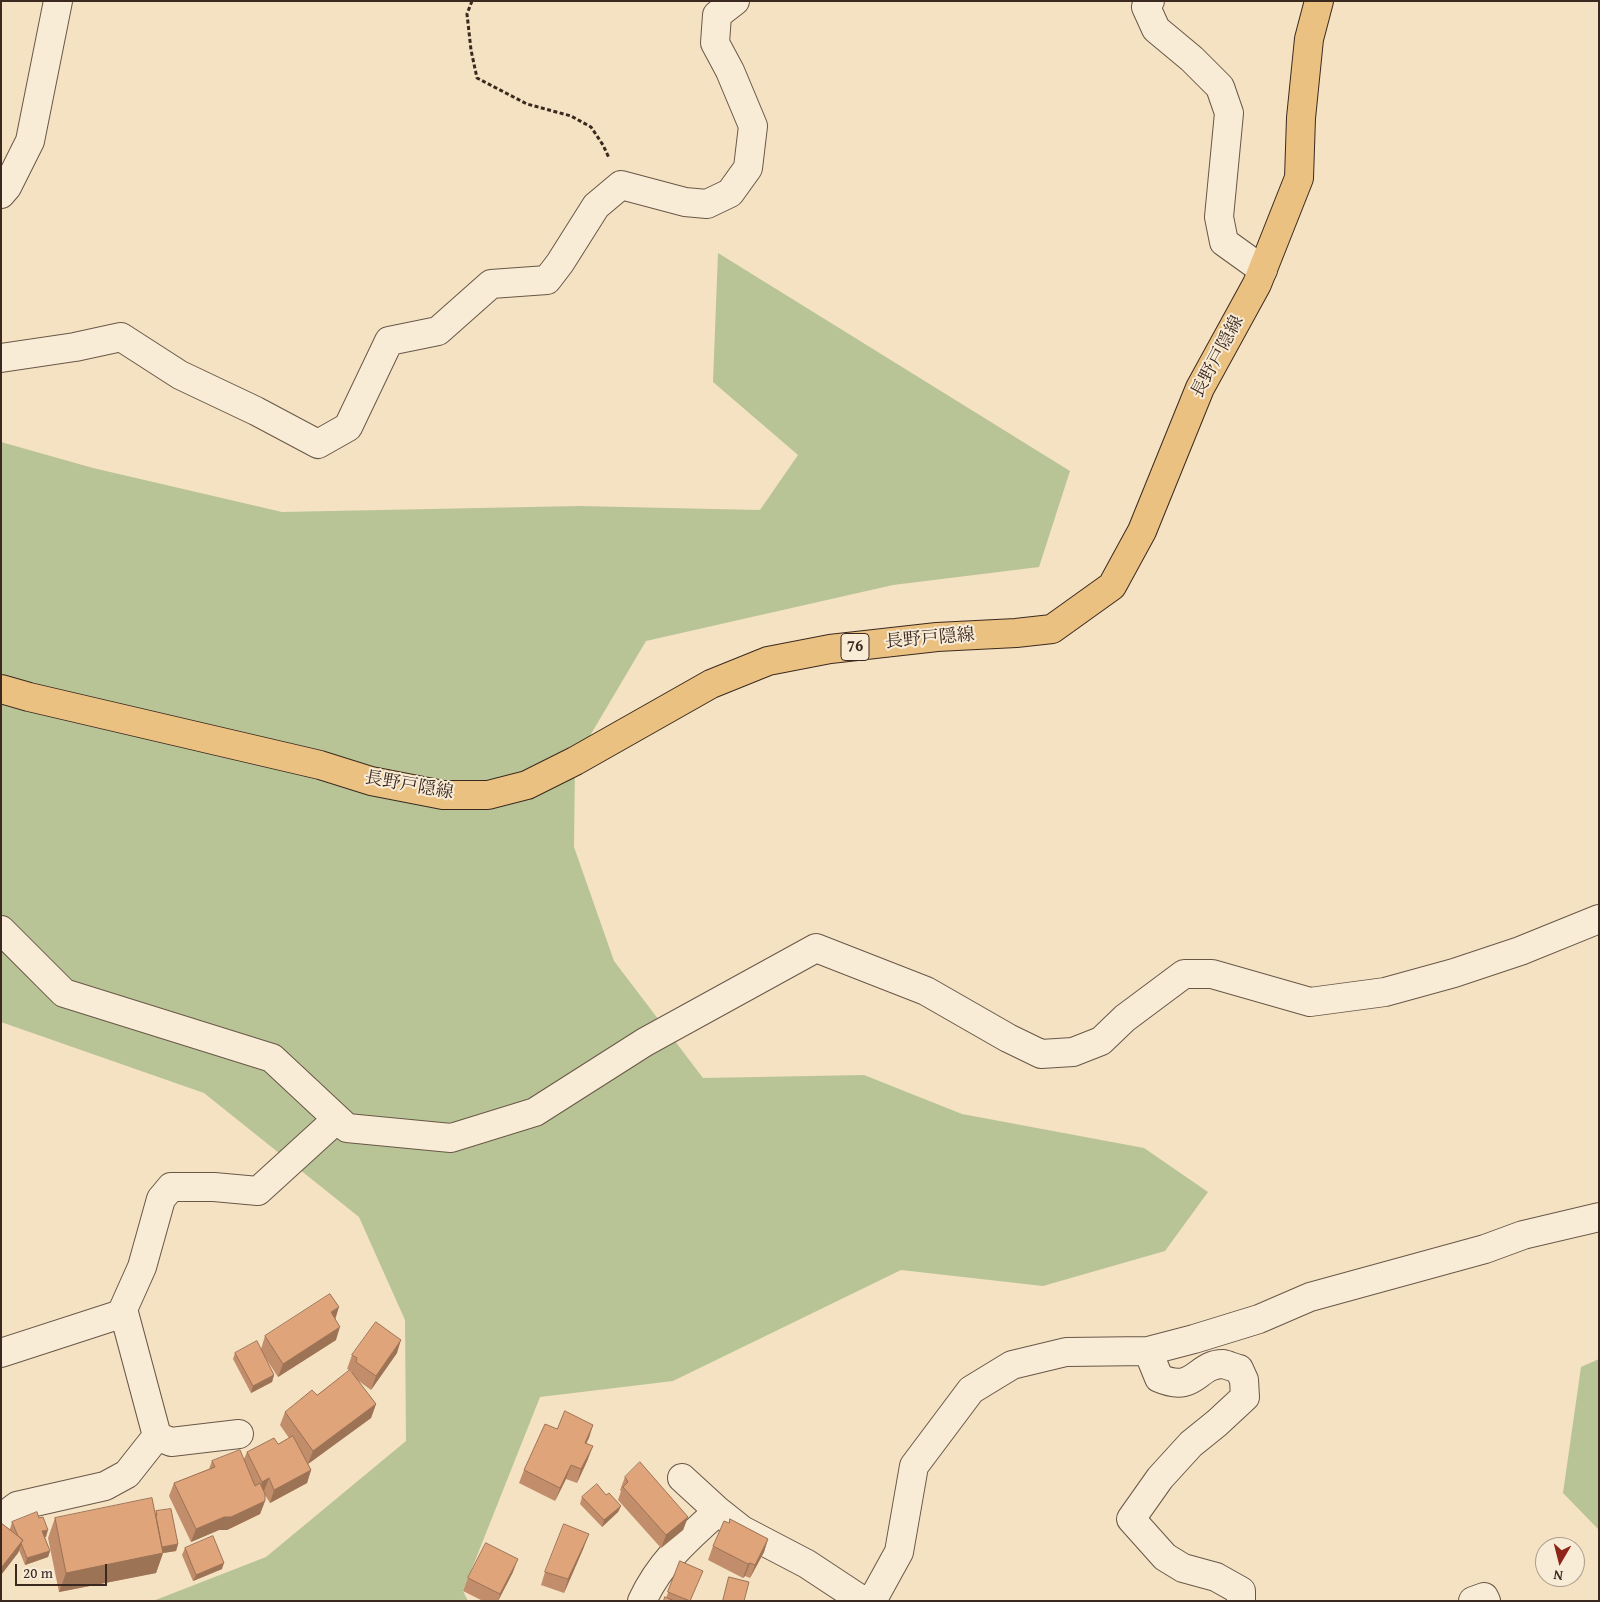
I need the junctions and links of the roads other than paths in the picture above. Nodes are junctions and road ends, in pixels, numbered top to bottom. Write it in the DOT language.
graph roads {
  1 [pos="58,1"];
  2 [pos="735,1"];
  3 [pos="1150,1"];
  4 [pos="1319,1"];
  5 [pos="1,194"];
  6 [pos="1263,270"];
  7 [pos="1,358"];
  8 [pos="1,689"];
  9 [pos="1599,919"];
  10 [pos="1,930"];
  11 [pos="337,1119"];
  12 [pos="1599,1217"];
  13 [pos="123,1309"];
  14 [pos="1148,1351"];
  15 [pos="1,1353"];
  16 [pos="239,1434"];
  17 [pos="157,1436"];
  18 [pos="682,1478"];
  19 [pos="718,1511"];
  20 [pos="1,1518"];
  21 [pos="642,1601"];
  22 [pos="863,1601"];
  23 [pos="872,1601"];
  24 [pos="1241,1601"];
  25 [pos="1473,1601"];
  26 [pos="1486,1601"];
  1 -- 5 [label="street"];
  2 -- 7 [label="street"];
  3 -- 6 [label="street"];
  4 -- 6 [label="main road, 長野戸隠線 / 76"];
  6 -- 8 [label="main road, 長野戸隠線 / 76"];
  9 -- 11 [label="street"];
  10 -- 11 [label="street"];
  11 -- 13 [label="street"];
  12 -- 14 [label="street"];
  13 -- 15 [label="street"];
  13 -- 17 [label="street"];
  14 -- 23 [label="street"];
  14 -- 24 [label="street"];
  16 -- 17 [label="street"];
  17 -- 20 [label="street"];
  18 -- 19 [label="street"];
  19 -- 21 [label="street"];
  19 -- 22 [label="street"];
  25 -- 26 [label="street"];
}
